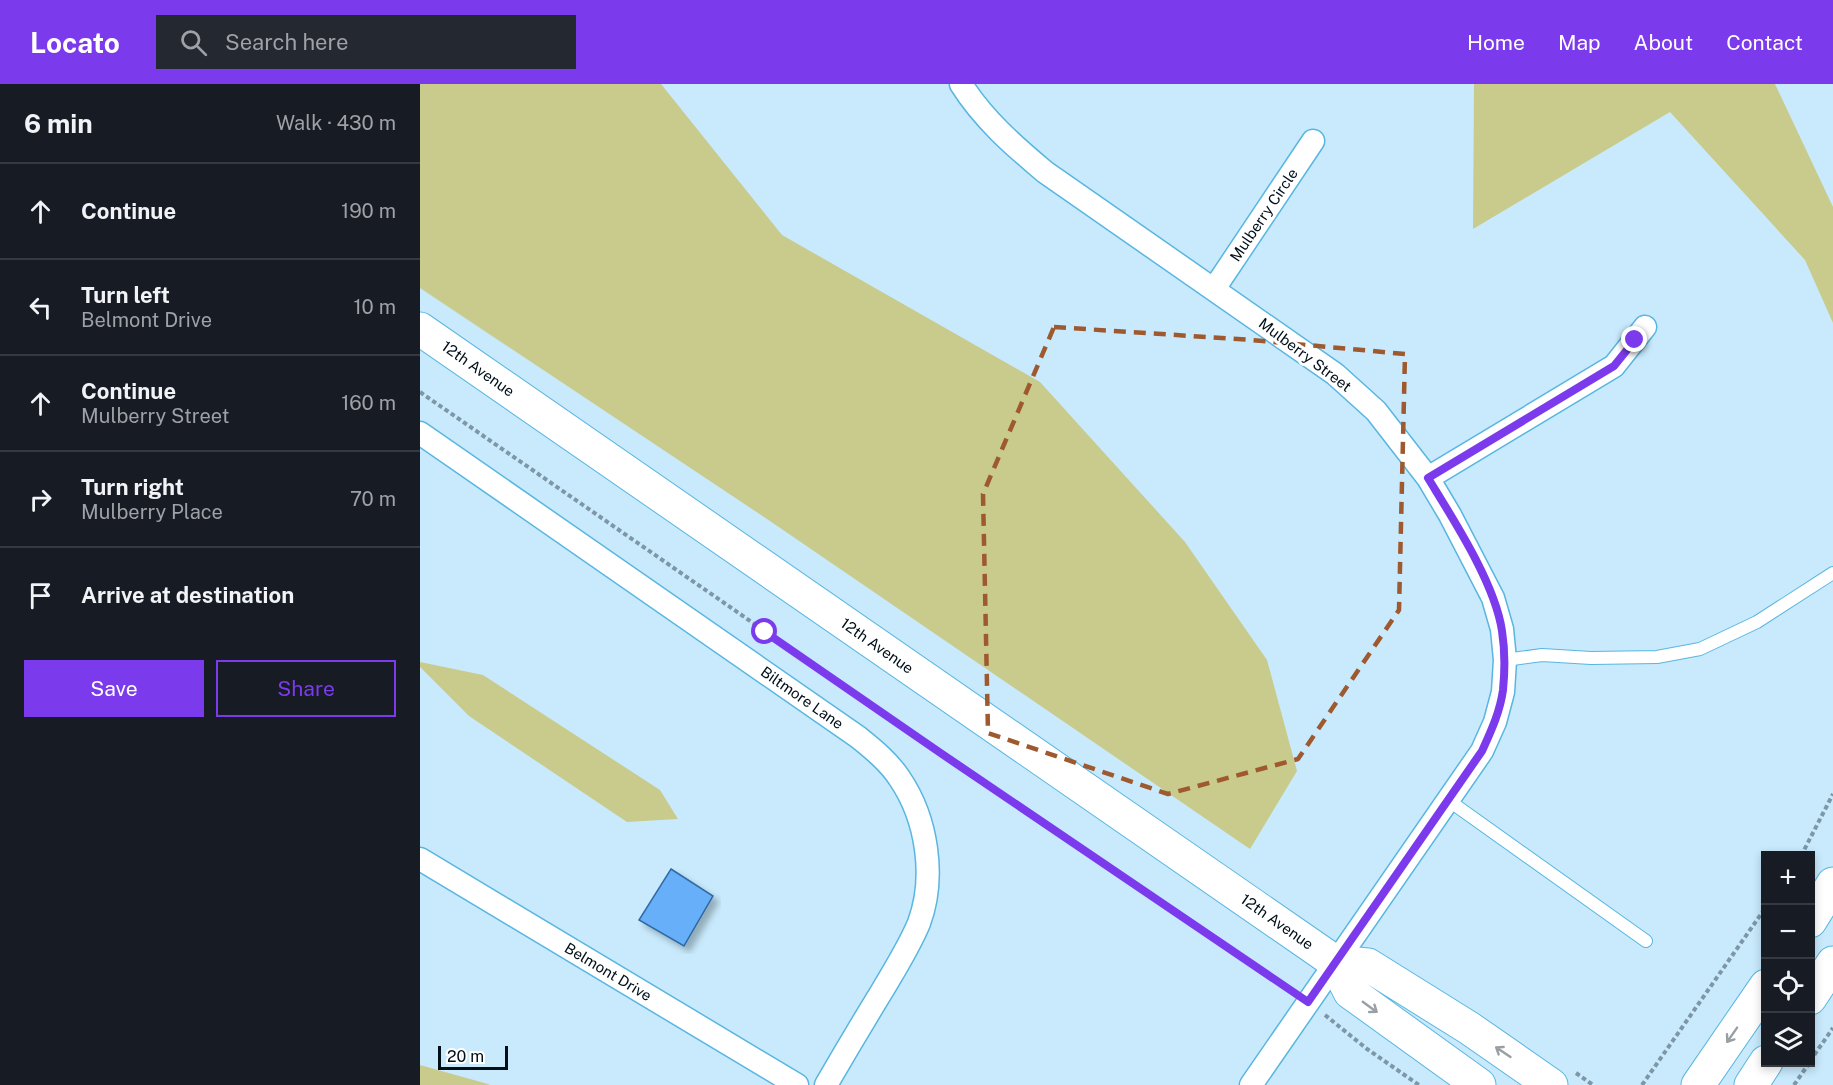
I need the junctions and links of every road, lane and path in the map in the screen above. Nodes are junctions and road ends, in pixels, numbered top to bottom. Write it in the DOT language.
graph roads {
  1 [pos="961,84"];
  2 [pos="1313,141"];
  3 [pos="1214,289"];
  4 [pos="1645,327"];
  5 [pos="420,329"];
  6 [pos="420,392"];
  7 [pos="420,433"];
  8 [pos="1428,478"];
  9 [pos="1833,573"];
  10 [pos="1505,660"];
  11 [pos="1833,794"];
  12 [pos="1448,800"];
  13 [pos="1803,851"];
  14 [pos="420,859"];
  15 [pos="1833,884"];
  16 [pos="1815,913"];
  17 [pos="1761,914"];
  18 [pos="1646,941"];
  19 [pos="1335,962"];
  20 [pos="1833,963"];
  21 [pos="1815,990"];
  22 [pos="1761,993"];
  23 [pos="1308,1002"];
  24 [pos="1833,1028"];
  25 [pos="1815,1055"];
  26 [pos="1763,1067"];
  27 [pos="1807,1067"];
  28 [pos="797,1085"];
  29 [pos="826,1085"];
  30 [pos="1251,1085"];
  31 [pos="1419,1085"];
  32 [pos="1479,1085"];
  33 [pos="1551,1085"];
  34 [pos="1642,1085"];
  35 [pos="1698,1085"];
  36 [pos="1750,1085"];
  37 [pos="1794,1085"];
  1 -- 3 [label="street, Mulberry Street"];
  2 -- 3 [label="street, Mulberry Circle"];
  3 -- 8 [label="street, Mulberry Street"];
  4 -- 8 [label="street"];
  5 -- 19 [label="street, 12th Avenue"];
  6 -- 23 [label="path"];
  7 -- 29 [label="street, Biltmore Lane"];
  8 -- 10 [label="street, Mulberry Street"];
  9 -- 10 [label="lane"];
  10 -- 12 [label="street, Mulberry Street"];
  11 -- 13 [label="path"];
  12 -- 18 [label="lane"];
  12 -- 19 [label="street, Mulberry Street"];
  14 -- 28 [label="street, Belmont Drive"];
  15 -- 16 [label="street"];
  17 -- 34 [label="path"];
  19 -- 23 [label="street"];
  19 -- 32 [label="street, 12th Avenue, one-way"];
  33 -- 19 [label="street, 12th Avenue, one-way"];
  20 -- 21 [label="street"];
  22 -- 35 [label="street, one-way"];
  23 -- 30 [label="street"];
  23 -- 31 [label="path"];
  24 -- 25 [label="path"];
  26 -- 36 [label="street"];
  27 -- 37 [label="path"];
}
